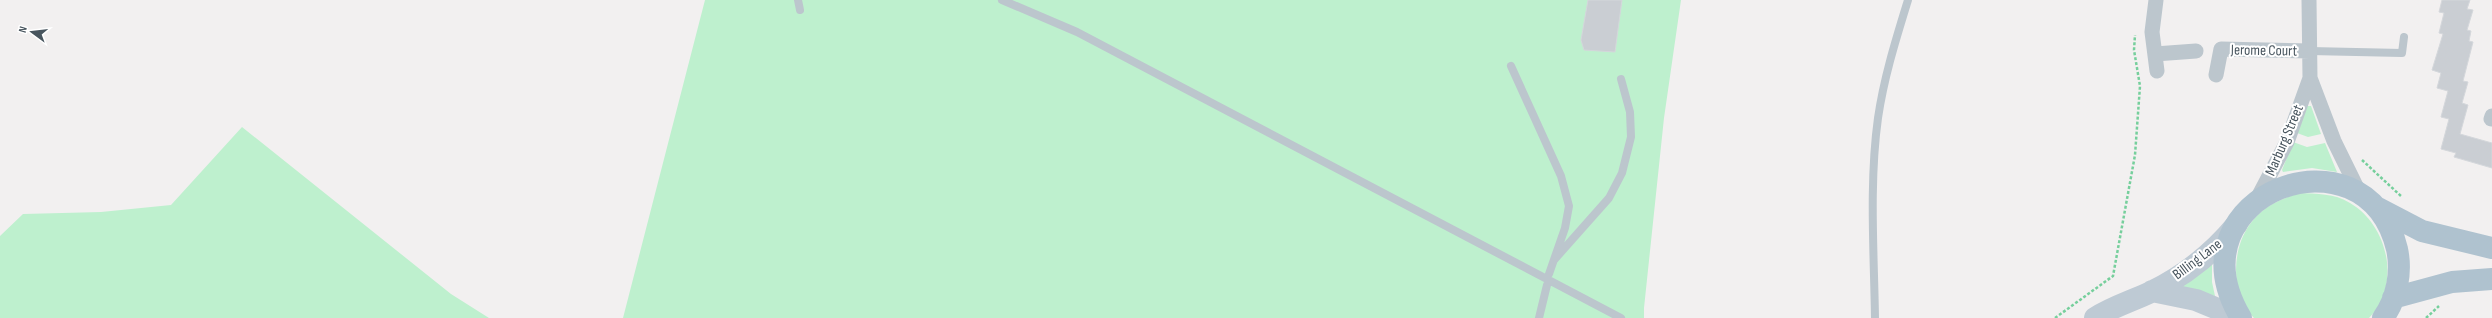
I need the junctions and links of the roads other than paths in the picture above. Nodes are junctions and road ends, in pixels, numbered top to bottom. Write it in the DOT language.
graph roads {
  1 [pos="798,0"];
  2 [pos="1002,0"];
  3 [pos="1908,0"];
  4 [pos="2156,0"];
  5 [pos="2309,0"];
  6 [pos="800,10"];
  7 [pos="2404,37"];
  8 [pos="2196,51"];
  9 [pos="2310,51"];
  10 [pos="2155,54"];
  11 [pos="1511,66"];
  12 [pos="2157,71"];
  13 [pos="2216,75"];
  14 [pos="2310,78"];
  15 [pos="1622,79"];
  16 [pos="2366,200"];
  17 [pos="2256,201"];
  18 [pos="2238,223"];
  19 [pos="2492,248"];
  20 [pos="1552,262"];
  21 [pos="1549,274"];
  22 [pos="2492,280"];
  23 [pos="1547,285"];
  24 [pos="2152,291"];
  25 [pos="2393,298"];
  26 [pos="1539,318"];
  27 [pos="1621,318"];
  28 [pos="1875,318"];
  29 [pos="2095,318"];
  30 [pos="2240,318"];
  31 [pos="2383,318"];
  1 -- 6 [label="lane"];
  2 -- 27 [label="lane"];
  3 -- 28 [label="lane"];
  4 -- 10 [label="street"];
  5 -- 9 [label="street, Marburg Street"];
  7 -- 9 [label="lane"];
  8 -- 10 [label="street"];
  9 -- 13 [label="street, Jerome Court"];
  9 -- 14 [label="street, Marburg Street"];
  10 -- 12 [label="street"];
  11 -- 20 [label="lane"];
  14 -- 16 [label="street, Marburg Street"];
  14 -- 17 [label="street, Marburg Street"];
  15 -- 20 [label="lane"];
  16 -- 17 [label="main road"];
  16 -- 19 [label="main road"];
  16 -- 25 [label="main road"];
  17 -- 18 [label="main road"];
  18 -- 24 [label="street, Billing Lane"];
  18 -- 30 [label="main road"];
  20 -- 21 [label="lane"];
  22 -- 25 [label="main road"];
  23 -- 26 [label="lane"];
  24 -- 29 [label="street, Billing Lane"];
  24 -- 30 [label="street, Billing Lane"];
  25 -- 31 [label="main road"];
}
